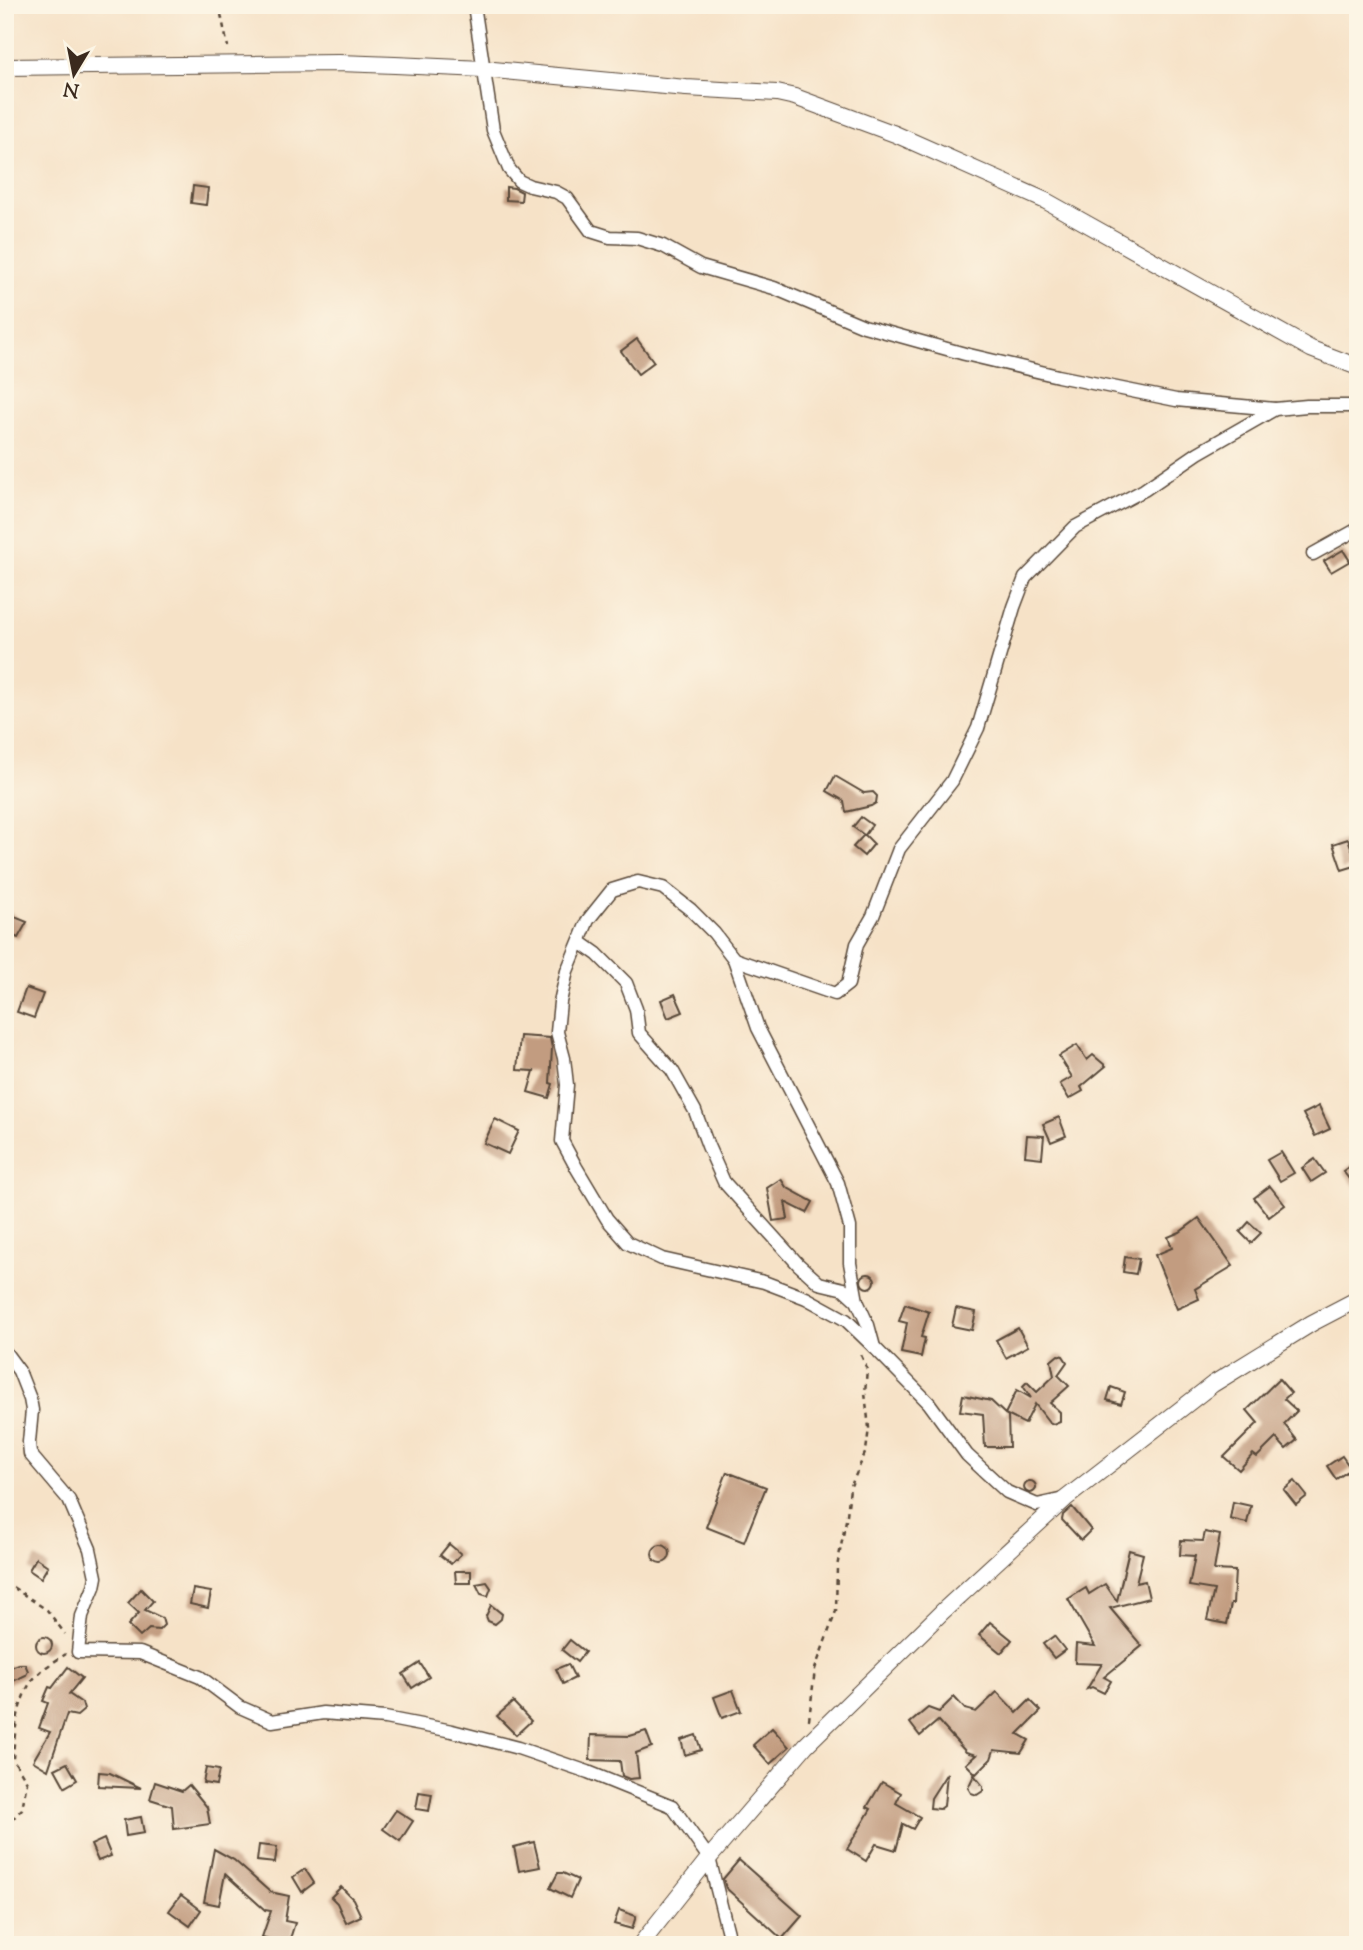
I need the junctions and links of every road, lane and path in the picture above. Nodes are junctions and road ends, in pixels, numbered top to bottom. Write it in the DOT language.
graph roads {
  1 [pos="219,5"];
  2 [pos="474,5"];
  3 [pos="232,64"];
  4 [pos="5,67"];
  5 [pos="482,69"];
  6 [pos="1358,367"];
  7 [pos="1358,406"];
  8 [pos="1275,409"];
  9 [pos="1358,529"];
  10 [pos="1313,554"];
  11 [pos="580,942"];
  12 [pos="734,959"];
  13 [pos="1358,1298"];
  14 [pos="857,1301"];
  15 [pos="856,1345"];
  16 [pos="874,1347"];
  17 [pos="5,1352"];
  18 [pos="1065,1499"];
  19 [pos="5,1583"];
  20 [pos="79,1652"];
  21 [pos="809,1719"];
  22 [pos="5,1827"];
  23 [pos="709,1858"];
  24 [pos="640,1945"];
  25 [pos="732,1945"];
  1 -- 3 [label="path"];
  2 -- 5 [label="street"];
  3 -- 4 [label="street"];
  3 -- 5 [label="street"];
  5 -- 6 [label="street"];
  5 -- 8 [label="street"];
  7 -- 8 [label="street"];
  8 -- 12 [label="street"];
  9 -- 10 [label="street"];
  11 -- 12 [label="street"];
  11 -- 14 [label="street"];
  11 -- 16 [label="street"];
  12 -- 14 [label="street"];
  13 -- 18 [label="street"];
  14 -- 16 [label="street"];
  15 -- 21 [label="path"];
  16 -- 18 [label="street"];
  17 -- 20 [label="street"];
  18 -- 23 [label="street"];
  19 -- 20 [label="path"];
  20 -- 22 [label="path"];
  20 -- 23 [label="street"];
  23 -- 24 [label="street"];
  23 -- 25 [label="street"];
}
